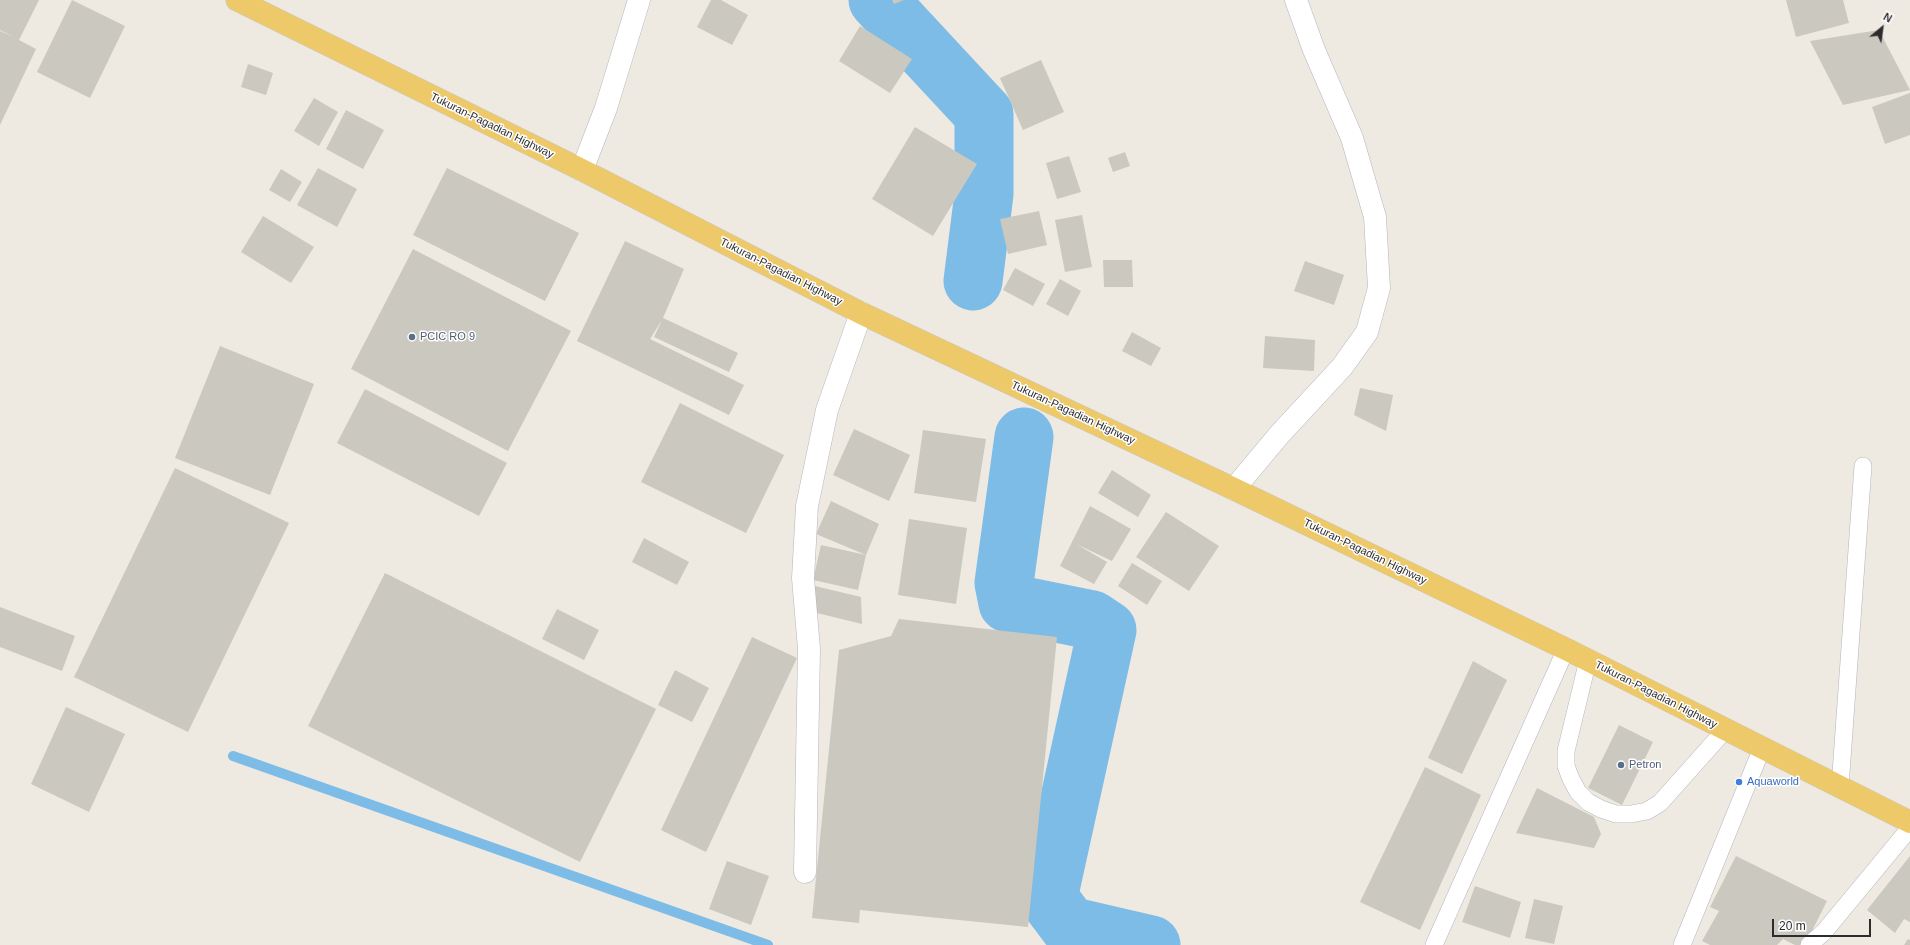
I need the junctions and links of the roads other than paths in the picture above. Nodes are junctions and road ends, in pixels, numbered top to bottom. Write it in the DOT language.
graph roads {
  1 [pos="237,0"];
  2 [pos="639,0"];
  3 [pos="1296,0"];
  4 [pos="582,170"];
  5 [pos="861,313"];
  6 [pos="1863,466"];
  7 [pos="1234,489"];
  8 [pos="1566,649"];
  9 [pos="1588,660"];
  10 [pos="1725,730"];
  11 [pos="1762,748"];
  12 [pos="1840,786"];
  13 [pos="1910,822"];
  14 [pos="1910,828"];
  15 [pos="805,872"];
  16 [pos="1434,945"];
  17 [pos="1682,945"];
  18 [pos="1809,945"];
  1 -- 4 [label="highway, Tukuran-Pagadian Highway"];
  2 -- 4 [label="street"];
  3 -- 7 [label="street"];
  4 -- 5 [label="highway, Tukuran-Pagadian Highway"];
  5 -- 7 [label="highway, Tukuran-Pagadian Highway"];
  5 -- 15 [label="street"];
  6 -- 12 [label="lane"];
  7 -- 8 [label="highway, Tukuran-Pagadian Highway"];
  8 -- 9 [label="highway, Tukuran-Pagadian Highway"];
  8 -- 16 [label="lane"];
  9 -- 10 [label="highway, Tukuran-Pagadian Highway"];
  9 -- 10 [label="lane"];
  10 -- 11 [label="highway, Tukuran-Pagadian Highway"];
  11 -- 12 [label="highway, Tukuran-Pagadian Highway"];
  11 -- 17 [label="lane"];
  12 -- 13 [label="highway, Tukuran-Pagadian Highway"];
  14 -- 18 [label="lane"];
}
